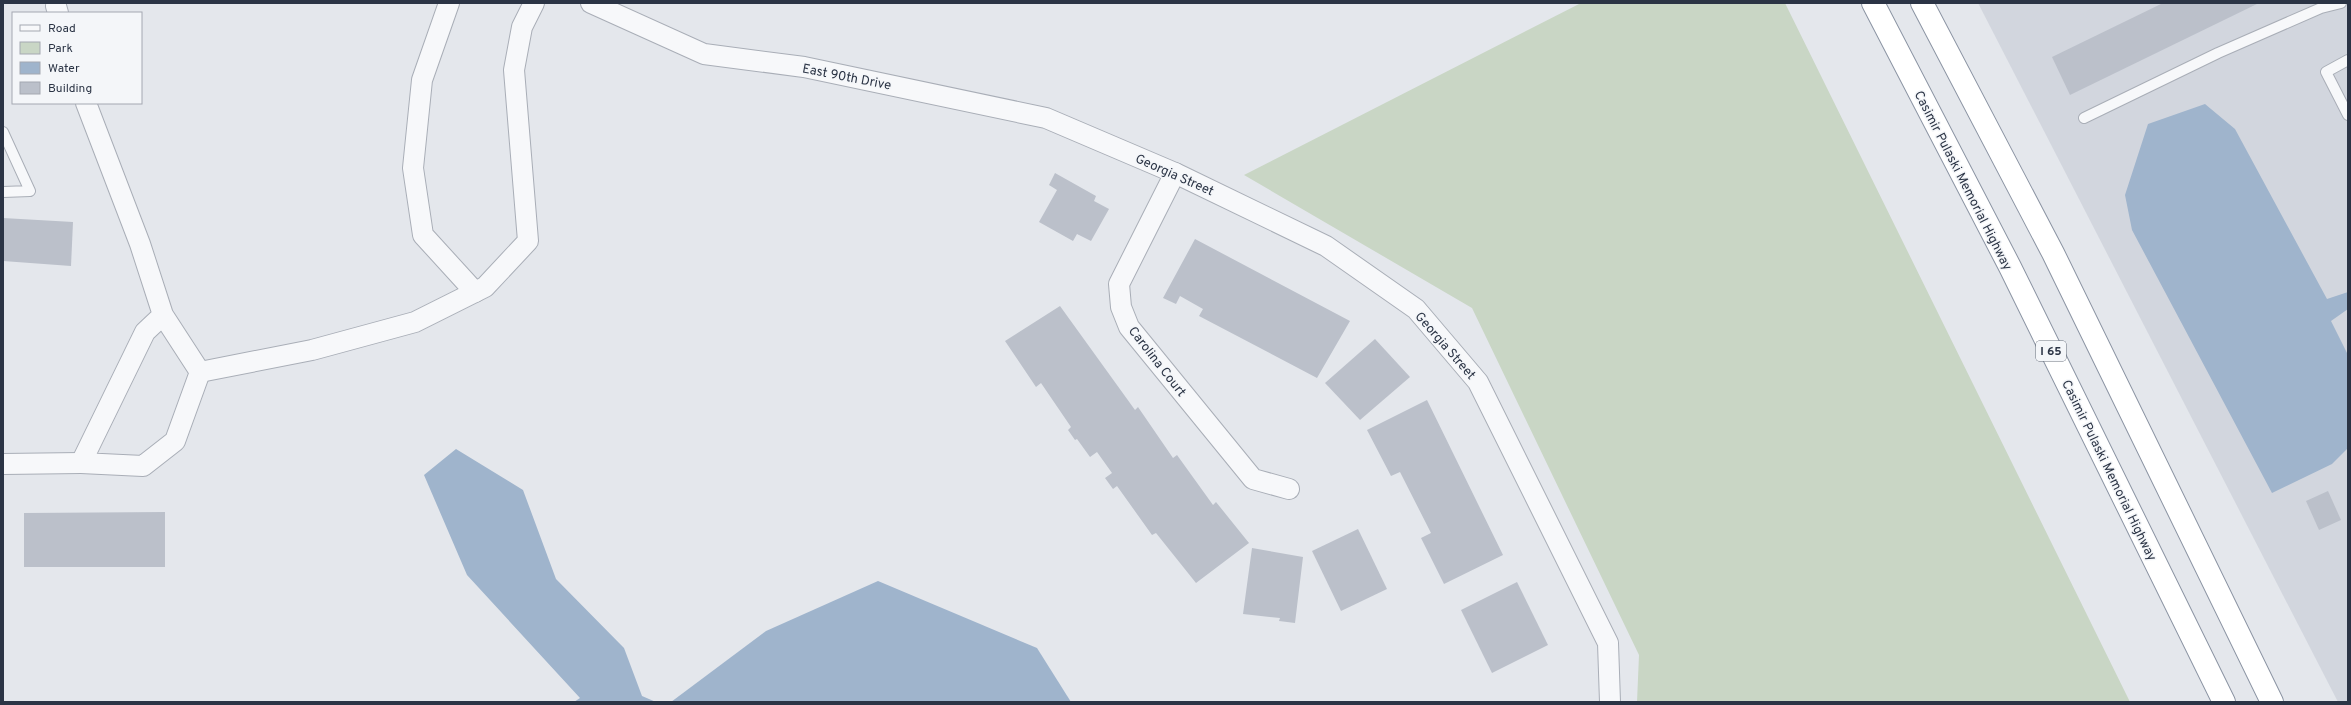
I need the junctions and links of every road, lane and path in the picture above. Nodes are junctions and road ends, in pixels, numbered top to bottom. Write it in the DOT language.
graph roads {
  1 [pos="449,3"];
  2 [pos="534,3"];
  3 [pos="591,3"];
  4 [pos="1873,3"];
  5 [pos="1922,3"];
  6 [pos="2341,3"];
  7 [pos="2348,60"];
  8 [pos="86,104"];
  9 [pos="2348,115"];
  10 [pos="2084,118"];
  11 [pos="3,132"];
  12 [pos="1106,144"];
  13 [pos="1175,173"];
  14 [pos="3,192"];
  15 [pos="475,292"];
  16 [pos="163,316"];
  17 [pos="200,372"];
  18 [pos="3,464"];
  19 [pos="81,464"];
  20 [pos="1289,489"];
  21 [pos="1610,702"];
  22 [pos="2224,702"];
  23 [pos="2272,702"];
  1 -- 15 [label="street"];
  2 -- 15 [label="street"];
  3 -- 12 [label="street, East 90th Drive"];
  4 -- 22 [label="highway, Casimir Pulaski Memorial Highway / I 65"];
  5 -- 23 [label="highway"];
  6 -- 10 [label="lane"];
  7 -- 9 [label="lane"];
  8 -- 16 [label="street"];
  11 -- 14 [label="lane"];
  12 -- 13 [label="street, Georgia Street"];
  13 -- 20 [label="street, Carolina Court"];
  13 -- 21 [label="street, Georgia Street"];
  15 -- 17 [label="street"];
  16 -- 17 [label="street"];
  16 -- 19 [label="street"];
  17 -- 19 [label="street"];
  18 -- 19 [label="street"];
}
